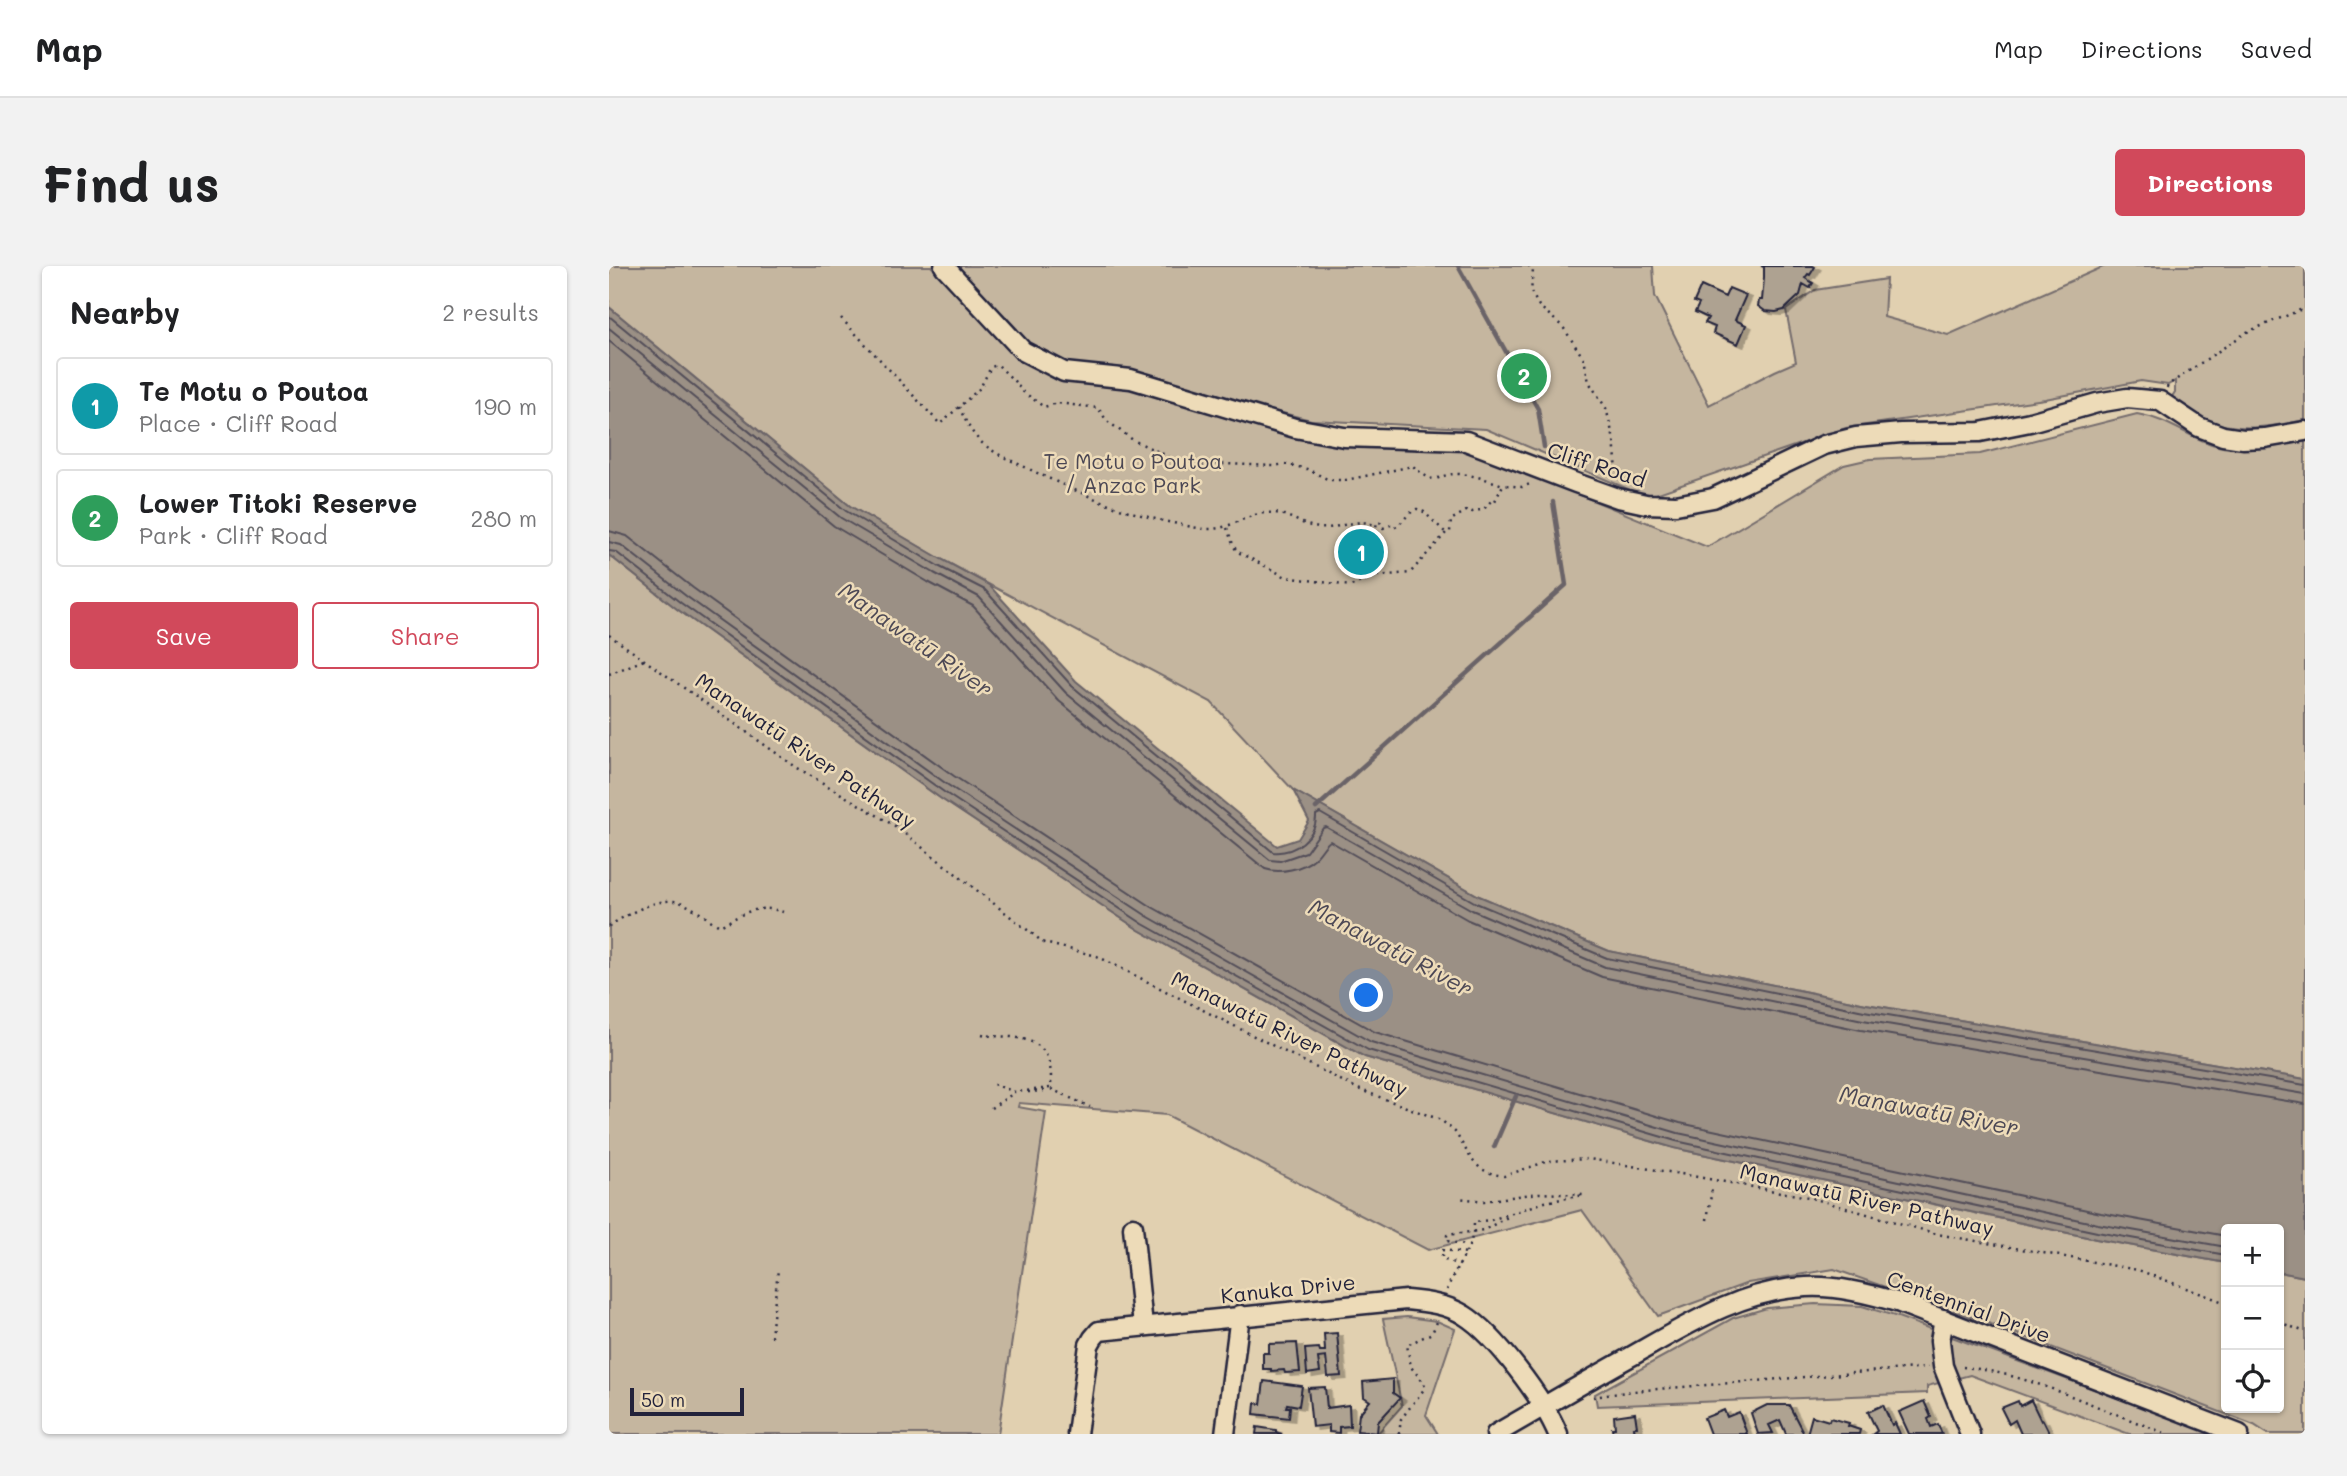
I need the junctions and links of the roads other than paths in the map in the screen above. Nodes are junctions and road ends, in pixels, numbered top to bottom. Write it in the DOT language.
graph roads {
  1 [pos="944,266"];
  2 [pos="2305,430"];
  3 [pos="1133,1227"];
  4 [pos="1240,1315"];
  5 [pos="1944,1319"];
  6 [pos="1143,1325"];
  7 [pos="1543,1407"];
  8 [pos="1077,1434"];
  9 [pos="1225,1434"];
  10 [pos="1497,1434"];
  11 [pos="1559,1434"];
  12 [pos="1970,1434"];
  13 [pos="2239,1434"];
  1 -- 2 [label="street, Cliff Road"];
  3 -- 6 [label="street"];
  4 -- 6 [label="street, Kanuka Drive"];
  4 -- 7 [label="street, Kanuka Drive"];
  4 -- 9 [label="street"];
  5 -- 7 [label="street, Centennial Drive"];
  5 -- 12 [label="street"];
  5 -- 13 [label="street, Centennial Drive"];
  6 -- 8 [label="street, Kanuka Drive"];
  7 -- 10 [label="street, Centennial Drive"];
  7 -- 11 [label="street, Kanuka Drive"];
}
